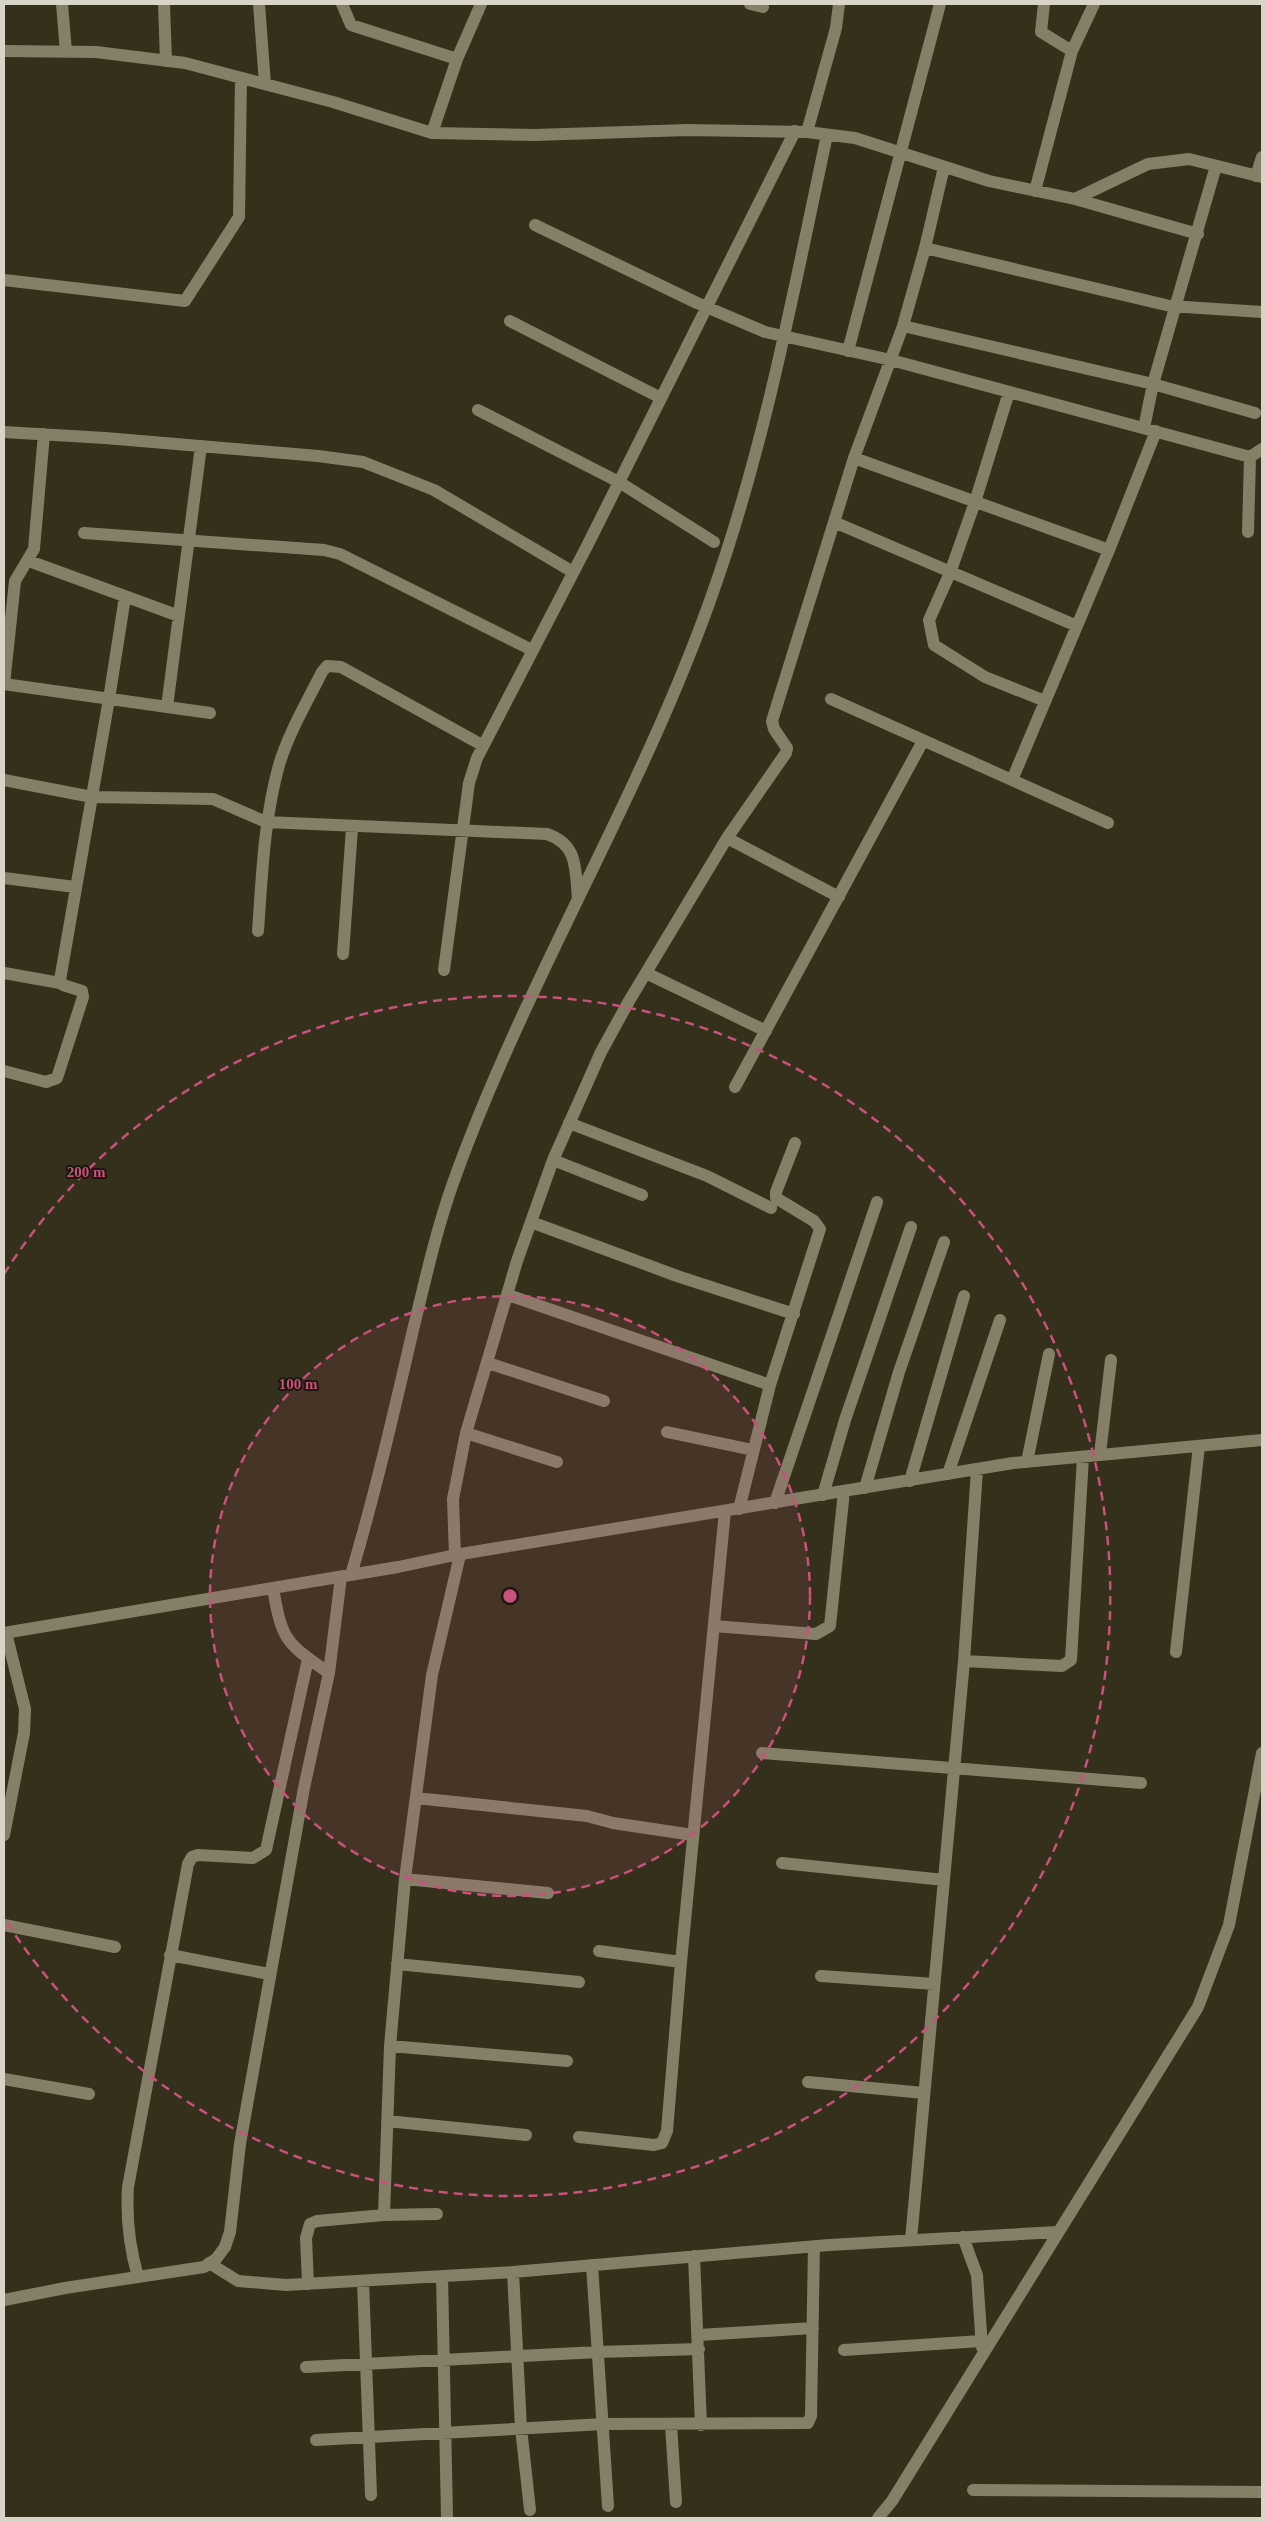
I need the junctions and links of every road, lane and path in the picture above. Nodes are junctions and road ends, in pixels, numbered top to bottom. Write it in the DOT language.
graph roads {
  1 [pos="62,4"];
  2 [pos="164,4"];
  3 [pos="259,4"];
  4 [pos="342,4"];
  5 [pos="481,4"];
  6 [pos="750,4"];
  7 [pos="839,4"];
  8 [pos="940,4"];
  9 [pos="1044,4"];
  10 [pos="1094,4"];
  11 [pos="762,7"];
  12 [pos="4,51"];
  13 [pos="1072,51"];
  14 [pos="66,52"];
  15 [pos="457,59"];
  16 [pos="166,61"];
  17 [pos="242,78"];
  18 [pos="265,84"];
  19 [pos="801,132"];
  20 [pos="432,133"];
  21 [pos="826,135"];
  22 [pos="900,153"];
  23 [pos="1262,157"];
  24 [pos="1216,166"];
  25 [pos="944,167"];
  26 [pos="1259,176"];
  27 [pos="1035,191"];
  28 [pos="1075,199"];
  29 [pos="535,225"];
  30 [pos="1198,234"];
  31 [pos="925,248"];
  32 [pos="4,280"];
  33 [pos="706,306"];
  34 [pos="1178,306"];
  35 [pos="1262,312"];
  36 [pos="510,321"];
  37 [pos="904,326"];
  38 [pos="784,337"];
  39 [pos="848,351"];
  40 [pos="891,360"];
  41 [pos="1153,384"];
  42 [pos="1009,392"];
  43 [pos="661,398"];
  44 [pos="478,410"];
  45 [pos="1255,413"];
  46 [pos="1150,430"];
  47 [pos="4,432"];
  48 [pos="44,434"];
  49 [pos="201,446"];
  50 [pos="1262,449"];
  51 [pos="1250,456"];
  52 [pos="854,458"];
  53 [pos="619,482"];
  54 [pos="975,502"];
  55 [pos="834,522"];
  56 [pos="1248,532"];
  57 [pos="84,533"];
  58 [pos="188,540"];
  59 [pos="714,542"];
  60 [pos="1109,550"];
  61 [pos="29,561"];
  62 [pos="573,572"];
  63 [pos="950,573"];
  64 [pos="125,597"];
  65 [pos="179,616"];
  66 [pos="1077,626"];
  67 [pos="532,650"];
  68 [pos="4,684"];
  69 [pos="109,699"];
  70 [pos="831,699"];
  71 [pos="1045,701"];
  72 [pos="167,707"];
  73 [pos="210,713"];
  74 [pos="923,740"];
  75 [pos="482,745"];
  76 [pos="4,780"];
  77 [pos="1012,780"];
  78 [pos="92,797"];
  79 [pos="266,822"];
  80 [pos="1108,823"];
  81 [pos="352,828"];
  82 [pos="463,830"];
  83 [pos="727,838"];
  84 [pos="4,878"];
  85 [pos="75,887"];
  86 [pos="839,897"];
  87 [pos="579,901"];
  88 [pos="258,931"];
  89 [pos="343,954"];
  90 [pos="444,970"];
  91 [pos="4,973"];
  92 [pos="646,973"];
  93 [pos="60,983"];
  94 [pos="766,1031"];
  95 [pos="4,1071"];
  96 [pos="735,1087"];
  97 [pos="569,1123"];
  98 [pos="795,1143"];
  99 [pos="553,1160"];
  100 [pos="642,1195"];
  101 [pos="877,1202"];
  102 [pos="771,1208"];
  103 [pos="531,1222"];
  104 [pos="911,1227"];
  105 [pos="944,1242"];
  106 [pos="508,1295"];
  107 [pos="964,1296"];
  108 [pos="794,1314"];
  109 [pos="1000,1320"];
  110 [pos="1049,1354"];
  111 [pos="1111,1360"];
  112 [pos="488,1363"];
  113 [pos="770,1385"];
  114 [pos="604,1401"];
  115 [pos="666,1432"];
  116 [pos="466,1433"];
  117 [pos="1262,1440"];
  118 [pos="1200,1446"];
  119 [pos="753,1450"];
  120 [pos="1100,1454"];
  121 [pos="1083,1457"];
  122 [pos="557,1462"];
  123 [pos="1027,1462"];
  124 [pos="977,1470"];
  125 [pos="948,1474"];
  126 [pos="910,1481"];
  127 [pos="865,1488"];
  128 [pos="844,1491"];
  129 [pos="823,1495"];
  130 [pos="775,1503"];
  131 [pos="739,1509"];
  132 [pos="726,1511"];
  133 [pos="457,1555"];
  134 [pos="346,1576"];
  135 [pos="273,1588"];
  136 [pos="714,1626"];
  137 [pos="5,1633"];
  138 [pos="1176,1652"];
  139 [pos="308,1658"];
  140 [pos="964,1660"];
  141 [pos="330,1673"];
  142 [pos="762,1753"];
  143 [pos="1262,1753"];
  144 [pos="954,1769"];
  145 [pos="1141,1783"];
  146 [pos="416,1798"];
  147 [pos="4,1835"];
  148 [pos="693,1835"];
  149 [pos="782,1863"];
  150 [pos="405,1879"];
  151 [pos="944,1880"];
  152 [pos="548,1893"];
  153 [pos="4,1924"];
  154 [pos="115,1947"];
  155 [pos="598,1951"];
  156 [pos="170,1955"];
  157 [pos="681,1962"];
  158 [pos="397,1964"];
  159 [pos="269,1974"];
  160 [pos="821,1976"];
  161 [pos="579,1982"];
  162 [pos="934,1984"];
  163 [pos="390,2046"];
  164 [pos="567,2061"];
  165 [pos="4,2079"];
  166 [pos="808,2082"];
  167 [pos="924,2093"];
  168 [pos="89,2094"];
  169 [pos="387,2121"];
  170 [pos="526,2135"];
  171 [pos="580,2137"];
  172 [pos="437,2214"];
  173 [pos="384,2215"];
  174 [pos="1057,2232"];
  175 [pos="964,2237"];
  176 [pos="911,2240"];
  177 [pos="814,2246"];
  178 [pos="694,2256"];
  179 [pos="209,2263"];
  180 [pos="592,2265"];
  181 [pos="513,2272"];
  182 [pos="442,2276"];
  183 [pos="138,2277"];
  184 [pos="363,2281"];
  185 [pos="308,2284"];
  186 [pos="4,2300"];
  187 [pos="813,2328"];
  188 [pos="699,2335"];
  189 [pos="981,2341"];
  190 [pos="699,2350"];
  191 [pos="844,2350"];
  192 [pos="598,2352"];
  193 [pos="984,2356"];
  194 [pos="517,2357"];
  195 [pos="444,2361"];
  196 [pos="366,2365"];
  197 [pos="306,2367"];
  198 [pos="604,2424"];
  199 [pos="671,2424"];
  200 [pos="701,2425"];
  201 [pos="521,2428"];
  202 [pos="445,2432"];
  203 [pos="369,2438"];
  204 [pos="316,2440"];
  205 [pos="973,2490"];
  206 [pos="1262,2492"];
  207 [pos="372,2495"];
  208 [pos="676,2502"];
  209 [pos="608,2506"];
  210 [pos="530,2510"];
  211 [pos="447,2517"];
  212 [pos="878,2518"];
  1 -- 14 [label="street"];
  2 -- 16 [label="street"];
  3 -- 18 [label="street"];
  4 -- 15 [label="street"];
  5 -- 15 [label="street"];
  6 -- 11 [label="street"];
  7 -- 19 [label="street"];
  8 -- 22 [label="street"];
  9 -- 13 [label="street"];
  10 -- 13 [label="street"];
  12 -- 14 [label="street"];
  13 -- 27 [label="street"];
  14 -- 16 [label="street"];
  15 -- 20 [label="street"];
  16 -- 17 [label="street"];
  17 -- 18 [label="street"];
  17 -- 32 [label="street"];
  18 -- 20 [label="street"];
  19 -- 20 [label="street"];
  19 -- 21 [label="street"];
  19 -- 33 [label="street"];
  21 -- 22 [label="street"];
  21 -- 38 [label="street"];
  22 -- 25 [label="street"];
  22 -- 39 [label="street"];
  23 -- 26 [label="street"];
  24 -- 26 [label="street"];
  24 -- 28 [label="street"];
  24 -- 30 [label="street"];
  25 -- 27 [label="street"];
  25 -- 31 [label="street"];
  27 -- 28 [label="street"];
  28 -- 30 [label="street"];
  29 -- 33 [label="street"];
  30 -- 34 [label="street"];
  31 -- 34 [label="street"];
  31 -- 37 [label="street"];
  33 -- 38 [label="street"];
  33 -- 43 [label="street"];
  34 -- 35 [label="street"];
  34 -- 41 [label="street"];
  36 -- 43 [label="street"];
  37 -- 40 [label="street"];
  37 -- 41 [label="street"];
  38 -- 39 [label="street"];
  38 -- 87 [label="street"];
  39 -- 40 [label="street"];
  40 -- 42 [label="street"];
  40 -- 52 [label="street"];
  41 -- 45 [label="street"];
  41 -- 46 [label="street"];
  42 -- 46 [label="street"];
  42 -- 54 [label="street"];
  43 -- 53 [label="street"];
  44 -- 53 [label="street"];
  46 -- 51 [label="street"];
  46 -- 60 [label="street"];
  47 -- 48 [label="street"];
  48 -- 49 [label="street"];
  48 -- 61 [label="street"];
  49 -- 58 [label="street"];
  49 -- 62 [label="street"];
  50 -- 51 [label="street"];
  51 -- 56 [label="street"];
  52 -- 54 [label="street"];
  52 -- 55 [label="street"];
  53 -- 59 [label="street"];
  53 -- 62 [label="street"];
  54 -- 60 [label="street"];
  54 -- 63 [label="street"];
  55 -- 63 [label="street"];
  55 -- 83 [label="street"];
  57 -- 58 [label="street"];
  58 -- 65 [label="street"];
  58 -- 67 [label="street"];
  60 -- 66 [label="street"];
  61 -- 64 [label="street"];
  61 -- 68 [label="street"];
  62 -- 67 [label="street"];
  63 -- 66 [label="street"];
  63 -- 71 [label="street"];
  64 -- 65 [label="street"];
  64 -- 69 [label="street"];
  65 -- 72 [label="street"];
  66 -- 71 [label="street"];
  67 -- 75 [label="street"];
  68 -- 69 [label="street"];
  69 -- 72 [label="street"];
  69 -- 78 [label="street"];
  70 -- 74 [label="street"];
  71 -- 77 [label="street"];
  72 -- 73 [label="street"];
  74 -- 77 [label="street"];
  74 -- 86 [label="street"];
  75 -- 79 [label="street"];
  75 -- 82 [label="street"];
  76 -- 78 [label="street"];
  77 -- 80 [label="street"];
  78 -- 79 [label="street"];
  78 -- 85 [label="street"];
  79 -- 81 [label="street"];
  79 -- 88 [label="street"];
  81 -- 82 [label="street"];
  81 -- 89 [label="street"];
  82 -- 87 [label="street"];
  82 -- 90 [label="street"];
  83 -- 86 [label="street"];
  83 -- 92 [label="street"];
  84 -- 85 [label="street"];
  85 -- 93 [label="street"];
  86 -- 94 [label="street"];
  87 -- 134 [label="street"];
  91 -- 93 [label="street"];
  92 -- 94 [label="street"];
  92 -- 97 [label="street"];
  93 -- 95 [label="street"];
  94 -- 96 [label="street"];
  97 -- 99 [label="street"];
  97 -- 102 [label="street"];
  98 -- 108 [label="street"];
  99 -- 100 [label="street"];
  99 -- 103 [label="street"];
  101 -- 130 [label="street"];
  103 -- 106 [label="street"];
  103 -- 108 [label="street"];
  104 -- 129 [label="street"];
  105 -- 127 [label="street"];
  106 -- 112 [label="street"];
  106 -- 113 [label="street"];
  107 -- 126 [label="street"];
  108 -- 113 [label="street"];
  109 -- 125 [label="street"];
  110 -- 123 [label="street"];
  111 -- 120 [label="street"];
  112 -- 114 [label="street"];
  112 -- 116 [label="street"];
  113 -- 119 [label="street"];
  115 -- 119 [label="street"];
  116 -- 122 [label="street"];
  116 -- 133 [label="street"];
  117 -- 118 [label="street"];
  118 -- 120 [label="street"];
  118 -- 138 [label="street"];
  119 -- 131 [label="street"];
  120 -- 121 [label="street"];
  121 -- 123 [label="street"];
  121 -- 140 [label="street"];
  123 -- 124 [label="street"];
  124 -- 125 [label="street"];
  124 -- 140 [label="street"];
  125 -- 126 [label="street"];
  126 -- 127 [label="street"];
  127 -- 128 [label="street"];
  128 -- 129 [label="street"];
  128 -- 136 [label="street"];
  129 -- 130 [label="street"];
  130 -- 131 [label="street"];
  131 -- 132 [label="street"];
  132 -- 133 [label="street"];
  132 -- 136 [label="street"];
  133 -- 134 [label="street"];
  133 -- 146 [label="street"];
  134 -- 135 [label="street"];
  134 -- 141 [label="street"];
  135 -- 137 [label="street"];
  135 -- 139 [label="street"];
  136 -- 148 [label="street"];
  137 -- 147 [label="street"];
  139 -- 141 [label="street"];
  139 -- 156 [label="street"];
  140 -- 144 [label="street"];
  141 -- 159 [label="street"];
  142 -- 144 [label="street"];
  143 -- 174 [label="street"];
  144 -- 145 [label="street"];
  144 -- 151 [label="street"];
  146 -- 148 [label="street"];
  146 -- 150 [label="street"];
  148 -- 157 [label="street"];
  149 -- 151 [label="street"];
  150 -- 152 [label="street"];
  150 -- 158 [label="street"];
  151 -- 162 [label="street"];
  153 -- 154 [label="street"];
  155 -- 157 [label="street"];
  156 -- 159 [label="street"];
  156 -- 183 [label="street"];
  157 -- 171 [label="street"];
  158 -- 161 [label="street"];
  158 -- 163 [label="street"];
  159 -- 179 [label="street"];
  160 -- 162 [label="street"];
  162 -- 167 [label="street"];
  163 -- 164 [label="street"];
  163 -- 169 [label="street"];
  165 -- 168 [label="street"];
  166 -- 167 [label="street"];
  167 -- 176 [label="street"];
  169 -- 170 [label="street"];
  169 -- 173 [label="street"];
  172 -- 173 [label="street"];
  173 -- 185 [label="street"];
  174 -- 175 [label="street"];
  174 -- 193 [label="street"];
  175 -- 176 [label="street"];
  175 -- 189 [label="street"];
  176 -- 177 [label="street"];
  177 -- 178 [label="street"];
  177 -- 187 [label="street"];
  178 -- 180 [label="street"];
  178 -- 188 [label="street"];
  179 -- 183 [label="street"];
  179 -- 185 [label="street"];
  180 -- 181 [label="street"];
  180 -- 192 [label="street"];
  181 -- 182 [label="street"];
  181 -- 194 [label="street"];
  182 -- 184 [label="street"];
  182 -- 195 [label="street"];
  183 -- 186 [label="street"];
  184 -- 185 [label="street"];
  184 -- 196 [label="street"];
  187 -- 188 [label="street"];
  187 -- 200 [label="street"];
  188 -- 190 [label="street"];
  189 -- 191 [label="street"];
  189 -- 193 [label="street"];
  190 -- 192 [label="street"];
  190 -- 200 [label="street"];
  192 -- 194 [label="street"];
  192 -- 198 [label="street"];
  193 -- 212 [label="street"];
  194 -- 195 [label="street"];
  194 -- 201 [label="street"];
  195 -- 196 [label="street"];
  195 -- 202 [label="street"];
  196 -- 197 [label="street"];
  196 -- 203 [label="street"];
  198 -- 199 [label="street"];
  198 -- 201 [label="street"];
  198 -- 209 [label="street"];
  199 -- 200 [label="street"];
  199 -- 208 [label="street"];
  201 -- 202 [label="street"];
  201 -- 210 [label="street"];
  202 -- 203 [label="street"];
  202 -- 211 [label="street"];
  203 -- 204 [label="street"];
  203 -- 207 [label="street"];
  205 -- 206 [label="street"];
}
